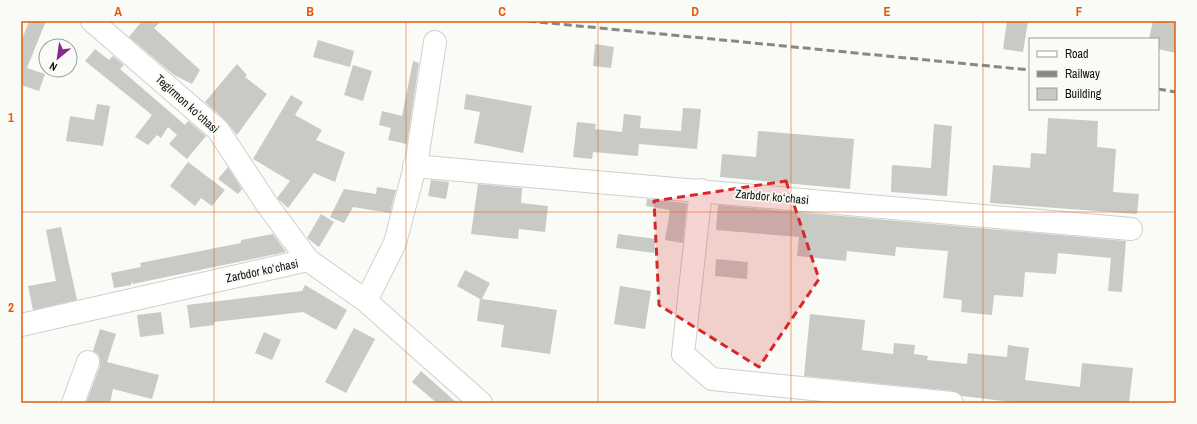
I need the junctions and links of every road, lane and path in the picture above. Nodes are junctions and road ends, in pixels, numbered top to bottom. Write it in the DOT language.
graph roads {
  1 [pos="92,21"];
  2 [pos="435,42"];
  3 [pos="414,166"];
  4 [pos="701,190"];
  5 [pos="1131,229"];
  6 [pos="308,260"];
  7 [pos="366,301"];
  8 [pos="21,325"];
  9 [pos="88,362"];
  10 [pos="73,403"];
  11 [pos="480,403"];
  12 [pos="952,403"];
  1 -- 6 [label="street, Tegirmon koʻchasi"];
  2 -- 3 [label="street"];
  3 -- 4 [label="street, Zarbdor koʻchasi"];
  3 -- 7 [label="street"];
  4 -- 5 [label="street, Zarbdor koʻchasi"];
  4 -- 12 [label="street"];
  6 -- 7 [label="street, Zarbdor koʻchasi"];
  6 -- 8 [label="street, Zarbdor koʻchasi"];
  7 -- 11 [label="street, Zarbdor koʻchasi"];
  9 -- 10 [label="street"];
}
